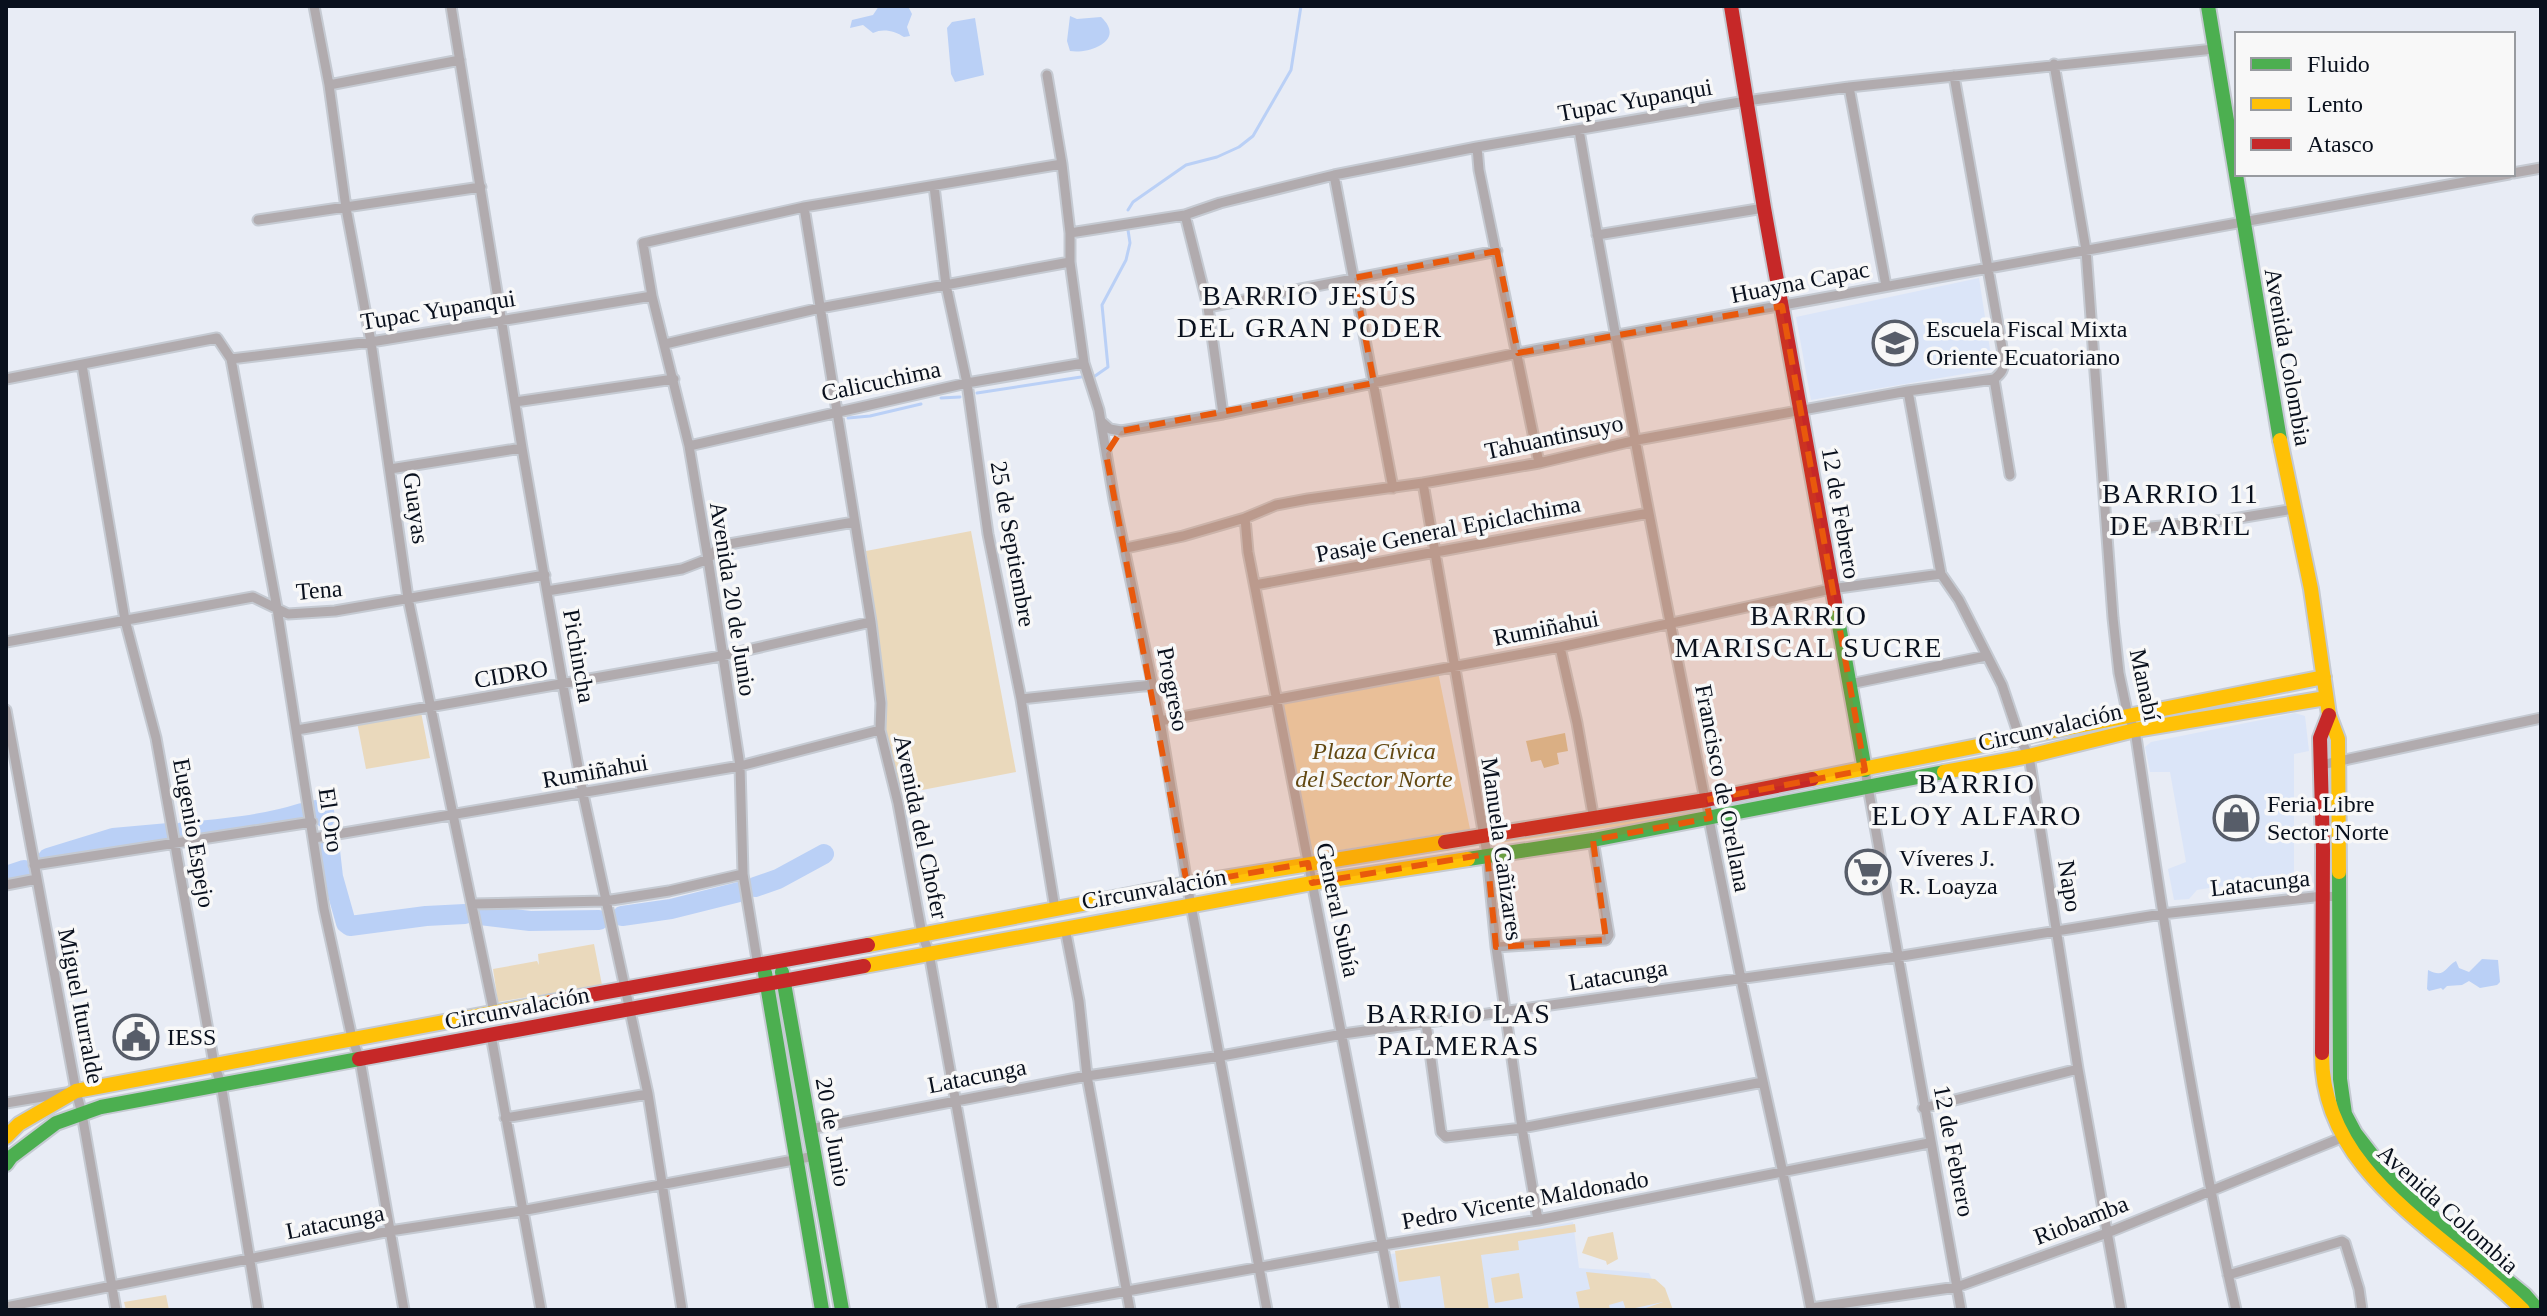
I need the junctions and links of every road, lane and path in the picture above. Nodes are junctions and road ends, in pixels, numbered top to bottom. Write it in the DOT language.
graph roads {
  1 [pos="314,6"];
  2 [pos="451,6"];
  3 [pos="1731,6"];
  4 [pos="2208,6"];
  5 [pos="2214,49"];
  6 [pos="460,60"];
  7 [pos="2054,64"];
  8 [pos="1047,75"];
  9 [pos="1954,76"];
  10 [pos="329,85"];
  11 [pos="1849,87"];
  12 [pos="1746,101"];
  13 [pos="1579,130"];
  14 [pos="1477,147"];
  15 [pos="1062,164"];
  16 [pos="2541,168"];
  17 [pos="2515,173"];
  18 [pos="1334,175"];
  19 [pos="2500,176"];
  20 [pos="934,186"];
  21 [pos="481,187"];
  22 [pos="804,207"];
  23 [pos="346,208"];
  24 [pos="1764,208"];
  25 [pos="1185,215"];
  26 [pos="258,220"];
  27 [pos="2242,224"];
  28 [pos="1070,233"];
  29 [pos="1597,235"];
  30 [pos="2086,250"];
  31 [pos="1497,251"];
  32 [pos="1070,262"];
  33 [pos="1987,268"];
  34 [pos="1354,278"];
  35 [pos="946,285"];
  36 [pos="1886,286"];
  37 [pos="652,296"];
  38 [pos="1782,306"];
  39 [pos="1208,307"];
  40 [pos="820,308"];
  41 [pos="503,319"];
  42 [pos="1614,336"];
  43 [pos="371,342"];
  44 [pos="665,344"];
  45 [pos="1518,353"];
  46 [pos="231,359"];
  47 [pos="1084,363"];
  48 [pos="82,365"];
  49 [pos="6,379"];
  50 [pos="674,379"];
  51 [pos="1994,379"];
  52 [pos="967,383"];
  53 [pos="1374,383"];
  54 [pos="1908,391"];
  55 [pos="515,402"];
  56 [pos="1801,410"];
  57 [pos="836,411"];
  58 [pos="1223,414"];
  59 [pos="1101,421"];
  60 [pos="1121,431"];
  61 [pos="1637,440"];
  62 [pos="689,446"];
  63 [pos="522,448"];
  64 [pos="1106,454"];
  65 [pos="1539,463"];
  66 [pos="390,469"];
  67 [pos="2010,475"];
  68 [pos="1423,483"];
  69 [pos="1393,488"];
  70 [pos="2294,509"];
  71 [pos="1649,513"];
  72 [pos="1245,518"];
  73 [pos="854,522"];
  74 [pos="2107,531"];
  75 [pos="1126,548"];
  76 [pos="1434,554"];
  77 [pos="708,559"];
  78 [pos="1941,574"];
  79 [pos="545,575"];
  80 [pos="1255,585"];
  81 [pos="1831,589"];
  82 [pos="547,591"];
  83 [pos="408,598"];
  84 [pos="277,608"];
  85 [pos="125,620"];
  86 [pos="871,622"];
  87 [pos="1670,623"];
  88 [pos="6,642"];
  89 [pos="1560,647"];
  90 [pos="721,656"];
  91 [pos="1986,656"];
  92 [pos="1453,666"];
  93 [pos="2324,677"];
  94 [pos="1850,684"];
  95 [pos="563,685"];
  96 [pos="1152,685"];
  97 [pos="2326,698"];
  98 [pos="1021,699"];
  99 [pos="1277,699"];
  100 [pos="430,708"];
  101 [pos="6,710"];
  102 [pos="2329,715"];
  103 [pos="2128,716"];
  104 [pos="2541,718"];
  105 [pos="1160,721"];
  106 [pos="297,730"];
  107 [pos="880,730"];
  108 [pos="2135,730"];
  109 [pos="2020,739"];
  110 [pos="2029,756"];
  111 [pos="2339,762"];
  112 [pos="2321,765"];
  113 [pos="740,766"];
  114 [pos="1865,770"];
  115 [pos="1868,789"];
  116 [pos="583,794"];
  117 [pos="1706,800"];
  118 [pos="452,814"];
  119 [pos="1710,818"];
  120 [pos="1594,820"];
  121 [pos="312,822"];
  122 [pos="1484,836"];
  123 [pos="314,838"];
  124 [pos="1593,840"];
  125 [pos="175,842"];
  126 [pos="1487,854"];
  127 [pos="1308,863"];
  128 [pos="34,865"];
  129 [pos="743,874"];
  130 [pos="37,879"];
  131 [pos="1312,883"];
  132 [pos="1187,884"];
  133 [pos="6,885"];
  134 [pos="2323,896"];
  135 [pos="2339,897"];
  136 [pos="605,901"];
  137 [pos="472,904"];
  138 [pos="1191,905"];
  139 [pos="1055,909"];
  140 [pos="2162,914"];
  141 [pos="1065,928"];
  142 [pos="2056,931"];
  143 [pos="922,934"];
  144 [pos="1496,947"];
  145 [pos="929,953"];
  146 [pos="1896,957"];
  147 [pos="781,962"];
  148 [pos="761,965"];
  149 [pos="1741,977"];
  150 [pos="783,979"];
  151 [pos="766,982"];
  152 [pos="626,989"];
  153 [pos="630,1009"];
  154 [pos="494,1012"];
  155 [pos="1505,1012"];
  156 [pos="1426,1023"];
  157 [pos="1343,1034"];
  158 [pos="491,1035"];
  159 [pos="352,1038"];
  160 [pos="1221,1056"];
  161 [pos="360,1060"];
  162 [pos="214,1064"];
  163 [pos="2078,1069"];
  164 [pos="1087,1076"];
  165 [pos="1763,1082"];
  166 [pos="221,1084"];
  167 [pos="76,1091"];
  168 [pos="648,1094"];
  169 [pos="955,1100"];
  170 [pos="6,1103"];
  171 [pos="1923,1108"];
  172 [pos="82,1114"];
  173 [pos="505,1118"];
  174 [pos="1522,1128"];
  175 [pos="810,1129"];
  176 [pos="2349,1135"];
  177 [pos="6,1137"];
  178 [pos="1929,1143"];
  179 [pos="815,1156"];
  180 [pos="795,1160"];
  181 [pos="6,1164"];
  182 [pos="1783,1171"];
  183 [pos="661,1186"];
  184 [pos="2211,1190"];
  185 [pos="521,1211"];
  186 [pos="1538,1220"];
  187 [pos="390,1231"];
  188 [pos="2107,1233"];
  189 [pos="1383,1245"];
  190 [pos="248,1259"];
  191 [pos="1260,1266"];
  192 [pos="2228,1275"];
  193 [pos="112,1286"];
  194 [pos="1957,1287"];
  195 [pos="1127,1291"];
  196 [pos="6,1307"];
  197 [pos="1811,1309"];
  198 [pos="116,1310"];
  199 [pos="258,1310"];
  200 [pos="404,1310"];
  201 [pos="541,1310"];
  202 [pos="682,1310"];
  203 [pos="822,1310"];
  204 [pos="842,1310"];
  205 [pos="993,1310"];
  206 [pos="1022,1310"];
  207 [pos="1130,1310"];
  208 [pos="1267,1310"];
  209 [pos="1395,1310"];
  210 [pos="1961,1310"];
  211 [pos="2121,1310"];
  212 [pos="2236,1310"];
  213 [pos="2362,1310"];
  214 [pos="2523,1310"];
  215 [pos="2538,1310"];
  1 -- 10 [label="street, Guayas"];
  2 -- 6 [label="street, Pichincha"];
  3 -- 12 [label="main road, 12 de Febrero"];
  4 -- 5 [label="main road, Avenida Colombia"];
  5 -- 7 [label="street, Tupac Yupanqui"];
  5 -- 27 [label="main road, Avenida Colombia"];
  6 -- 10 [label="street"];
  6 -- 21 [label="street, Pichincha"];
  7 -- 9 [label="street, Tupac Yupanqui"];
  7 -- 30 [label="street, Manabí"];
  8 -- 15 [label="street, Progreso"];
  9 -- 11 [label="street, Tupac Yupanqui"];
  9 -- 33 [label="street"];
  10 -- 23 [label="street, Guayas"];
  11 -- 12 [label="street, Tupac Yupanqui"];
  11 -- 36 [label="street"];
  12 -- 13 [label="street, Tupac Yupanqui"];
  12 -- 24 [label="main road, 12 de Febrero"];
  13 -- 14 [label="street, Tupac Yupanqui"];
  13 -- 29 [label="street, Francisco de Orellana"];
  14 -- 18 [label="street, Tupac Yupanqui"];
  14 -- 31 [label="street"];
  15 -- 20 [label="street"];
  15 -- 28 [label="street, Progreso"];
  16 -- 17 [label="street, Huayna Capac"];
  18 -- 25 [label="street, Tupac Yupanqui"];
  18 -- 34 [label="street"];
  19 -- 27 [label="street, Huayna Capac"];
  20 -- 22 [label="street"];
  20 -- 35 [label="street, 25 de Septiembre"];
  21 -- 23 [label="street"];
  21 -- 41 [label="street, Pichincha"];
  22 -- 37 [label="street, Avenida 20 de Junio"];
  22 -- 40 [label="street, Avenida del Chofer"];
  23 -- 26 [label="street"];
  23 -- 43 [label="street, Guayas"];
  24 -- 29 [label="street"];
  24 -- 38 [label="main road, 12 de Febrero"];
  25 -- 28 [label="street, Tupac Yupanqui"];
  25 -- 39 [label="street"];
  27 -- 30 [label="street, Huayna Capac"];
  27 -- 70 [label="main road, Avenida Colombia"];
  28 -- 32 [label="street, Progreso"];
  29 -- 42 [label="street, Francisco de Orellana"];
  30 -- 33 [label="street, Huayna Capac"];
  30 -- 74 [label="street, Manabí"];
  31 -- 34 [label="street"];
  31 -- 45 [label="street"];
  32 -- 35 [label="street"];
  32 -- 47 [label="street, Progreso"];
  33 -- 36 [label="street, Huayna Capac"];
  33 -- 51 [label="street"];
  34 -- 39 [label="street"];
  34 -- 53 [label="street"];
  35 -- 40 [label="street"];
  35 -- 52 [label="street, 25 de Septiembre"];
  36 -- 38 [label="street, Huayna Capac"];
  37 -- 41 [label="street, Tupac Yupanqui"];
  37 -- 44 [label="street, Avenida 20 de Junio"];
  38 -- 42 [label="street, Huayna Capac"];
  38 -- 56 [label="main road, 12 de Febrero"];
  39 -- 58 [label="street"];
  40 -- 44 [label="street"];
  40 -- 57 [label="street, Avenida del Chofer"];
  41 -- 43 [label="street, Tupac Yupanqui"];
  41 -- 55 [label="street, Pichincha"];
  42 -- 45 [label="street, Huayna Capac"];
  42 -- 61 [label="street, Francisco de Orellana"];
  43 -- 46 [label="street, Tupac Yupanqui"];
  43 -- 66 [label="street, Guayas"];
  44 -- 50 [label="street, Avenida 20 de Junio"];
  45 -- 53 [label="street, Huayna Capac"];
  45 -- 65 [label="street"];
  46 -- 48 [label="street, El Oro"];
  46 -- 84 [label="street, El Oro"];
  47 -- 52 [label="street, Calicuchima"];
  47 -- 59 [label="street, Progreso"];
  48 -- 49 [label="street"];
  48 -- 85 [label="street, Eugenio Espejo"];
  50 -- 55 [label="street"];
  50 -- 62 [label="street, Avenida 20 de Junio"];
  51 -- 54 [label="street, Tahuantinsuyo"];
  51 -- 67 [label="street"];
  52 -- 57 [label="street, Calicuchima"];
  52 -- 98 [label="street, 25 de Septiembre"];
  53 -- 58 [label="street, Huayna Capac"];
  53 -- 69 [label="street"];
  54 -- 56 [label="street, Tahuantinsuyo"];
  54 -- 78 [label="street, Napo"];
  55 -- 63 [label="street, Pichincha"];
  56 -- 61 [label="street, Tahuantinsuyo"];
  56 -- 81 [label="main road, 12 de Febrero"];
  57 -- 62 [label="street, Calicuchima"];
  57 -- 73 [label="street, Avenida del Chofer"];
  58 -- 60 [label="street, Huayna Capac"];
  59 -- 60 [label="street"];
  59 -- 64 [label="street, Progreso"];
  60 -- 64 [label="street"];
  61 -- 65 [label="street, Tahuantinsuyo"];
  61 -- 71 [label="street, Francisco de Orellana"];
  62 -- 77 [label="street, Avenida 20 de Junio"];
  63 -- 66 [label="street"];
  63 -- 79 [label="street, Pichincha"];
  64 -- 75 [label="street, Progreso"];
  65 -- 68 [label="street, Tahuantinsuyo"];
  66 -- 83 [label="street, Guayas"];
  68 -- 69 [label="street, Tahuantinsuyo"];
  68 -- 76 [label="street, Manuela Cañizares"];
  69 -- 72 [label="street, Tahuantinsuyo"];
  70 -- 74 [label="street"];
  70 -- 93 [label="main road, Avenida Colombia"];
  71 -- 76 [label="street, Pasaje General Epiclachima"];
  71 -- 87 [label="street, Francisco de Orellana"];
  72 -- 75 [label="street, Tahuantinsuyo"];
  72 -- 80 [label="street, General Subía"];
  73 -- 77 [label="street"];
  73 -- 86 [label="street, Avenida del Chofer"];
  74 -- 103 [label="street, Manabí"];
  75 -- 96 [label="street, Progreso"];
  76 -- 80 [label="street, Pasaje General Epiclachima"];
  76 -- 92 [label="street, Manuela Cañizares"];
  77 -- 82 [label="street"];
  77 -- 90 [label="street, Avenida 20 de Junio"];
  78 -- 81 [label="street, Rumiñahui"];
  78 -- 91 [label="street, Napo"];
  79 -- 82 [label="street, Pichincha"];
  79 -- 83 [label="street, Tena"];
  80 -- 99 [label="street, General Subía"];
  81 -- 87 [label="street, Rumiñahui"];
  81 -- 94 [label="main road, 12 de Febrero"];
  82 -- 95 [label="street, Pichincha"];
  83 -- 84 [label="street, Tena"];
  83 -- 100 [label="street, Guayas"];
  84 -- 85 [label="street, Tena"];
  84 -- 106 [label="street, El Oro"];
  85 -- 88 [label="street, Tena"];
  85 -- 125 [label="street, Eugenio Espejo"];
  86 -- 90 [label="street, CIDRO"];
  86 -- 107 [label="street, Avenida del Chofer"];
  87 -- 89 [label="street, Rumiñahui"];
  87 -- 117 [label="street, Francisco de Orellana"];
  89 -- 92 [label="street, Rumiñahui"];
  89 -- 120 [label="street"];
  90 -- 95 [label="street, CIDRO"];
  90 -- 113 [label="street, Avenida 20 de Junio"];
  91 -- 94 [label="street"];
  91 -- 109 [label="street, Napo"];
  92 -- 99 [label="street, Rumiñahui"];
  92 -- 122 [label="street, Manuela Cañizares"];
  93 -- 97 [label="main road, Avenida Colombia"];
  93 -- 103 [label="main road, Circunvalación"];
  94 -- 114 [label="main road, 12 de Febrero"];
  95 -- 100 [label="street, CIDRO"];
  95 -- 116 [label="street, Pichincha"];
  96 -- 98 [label="street"];
  96 -- 105 [label="street, Progreso"];
  97 -- 102 [label="main road, Avenida Colombia"];
  97 -- 108 [label="main road, Circunvalación"];
  98 -- 139 [label="street, 25 de Septiembre"];
  99 -- 105 [label="street, Rumiñahui"];
  99 -- 127 [label="street, General Subía"];
  100 -- 106 [label="street, CIDRO"];
  100 -- 118 [label="street, Guayas"];
  101 -- 128 [label="street, Miguel Iturralde"];
  102 -- 111 [label="main road, Avenida Colombia"];
  102 -- 112 [label="main road, Avenida Colombia"];
  103 -- 108 [label="street, Manabí"];
  103 -- 109 [label="main road, Circunvalación"];
  104 -- 111 [label="street"];
  105 -- 132 [label="street, Progreso"];
  106 -- 121 [label="street, El Oro"];
  107 -- 113 [label="street, Rumiñahui"];
  107 -- 143 [label="street, Avenida del Chofer"];
  108 -- 110 [label="main road, Circunvalación"];
  108 -- 140 [label="street, Manabí"];
  109 -- 110 [label="street, Napo"];
  109 -- 114 [label="main road, Circunvalación"];
  110 -- 115 [label="main road, Circunvalación"];
  110 -- 142 [label="street, Napo"];
  111 -- 112 [label="street"];
  111 -- 135 [label="main road, Avenida Colombia"];
  112 -- 134 [label="main road, Avenida Colombia"];
  113 -- 116 [label="street, Rumiñahui"];
  113 -- 129 [label="street, Avenida 20 de Junio"];
  114 -- 115 [label="street, 12 de Febrero"];
  114 -- 117 [label="main road, Circunvalación"];
  115 -- 119 [label="main road, Circunvalación"];
  115 -- 146 [label="street, 12 de Febrero"];
  116 -- 118 [label="street, Rumiñahui"];
  116 -- 136 [label="street, Pichincha"];
  117 -- 119 [label="street, Francisco de Orellana"];
  117 -- 120 [label="main road, Circunvalación"];
  118 -- 123 [label="street, Rumiñahui"];
  118 -- 137 [label="street, Guayas"];
  119 -- 124 [label="main road, Circunvalación"];
  119 -- 149 [label="street, Francisco de Orellana"];
  120 -- 122 [label="main road, Circunvalación"];
  121 -- 123 [label="street, El Oro"];
  121 -- 125 [label="street"];
  122 -- 126 [label="street, Manuela Cañizares"];
  122 -- 127 [label="main road, Circunvalación"];
  123 -- 159 [label="street, El Oro"];
  124 -- 126 [label="main road, Circunvalación"];
  124 -- 144 [label="street"];
  125 -- 128 [label="street"];
  125 -- 162 [label="street, Eugenio Espejo"];
  126 -- 131 [label="main road, Circunvalación"];
  126 -- 144 [label="street, Manuela Cañizares"];
  127 -- 131 [label="street, General Subía"];
  127 -- 132 [label="main road, Circunvalación"];
  128 -- 130 [label="street, Miguel Iturralde"];
  129 -- 136 [label="street"];
  129 -- 148 [label="street, Avenida 20 de Junio"];
  130 -- 133 [label="street"];
  130 -- 167 [label="street, Miguel Iturralde"];
  131 -- 138 [label="main road, Circunvalación"];
  131 -- 157 [label="street, General Subía"];
  132 -- 138 [label="street, Progreso"];
  132 -- 139 [label="main road, Circunvalación"];
  134 -- 135 [label="street, Latacunga"];
  134 -- 140 [label="street, Latacunga"];
  134 -- 176 [label="main road, Avenida Colombia"];
  135 -- 176 [label="main road, Avenida Colombia"];
  136 -- 137 [label="street"];
  136 -- 152 [label="street, Pichincha"];
  137 -- 154 [label="street, Guayas"];
  138 -- 141 [label="main road, Circunvalación"];
  138 -- 160 [label="street, Progreso"];
  139 -- 143 [label="main road, Circunvalación"];
  140 -- 142 [label="street, Latacunga"];
  140 -- 184 [label="street, Manabí"];
  141 -- 145 [label="main road, Circunvalación"];
  141 -- 164 [label="street"];
  142 -- 146 [label="street, Latacunga"];
  142 -- 163 [label="street, Napo"];
  143 -- 145 [label="street, Avenida del Chofer"];
  143 -- 147 [label="main road, Circunvalación"];
  144 -- 155 [label="street, Manuela Cañizares"];
  145 -- 150 [label="main road, Circunvalación"];
  145 -- 169 [label="street, Avenida del Chofer"];
  146 -- 149 [label="street, Latacunga"];
  146 -- 171 [label="street, 12 de Febrero"];
  147 -- 148 [label="main road, Circunvalación"];
  147 -- 150 [label="main road, 20 de Junio"];
  148 -- 151 [label="main road, 20 de Junio"];
  148 -- 152 [label="main road, Circunvalación"];
  149 -- 155 [label="street, Latacunga"];
  149 -- 165 [label="street, Francisco de Orellana"];
  150 -- 151 [label="main road, Circunvalación"];
  150 -- 175 [label="main road, 20 de Junio"];
  151 -- 153 [label="main road, Circunvalación"];
  151 -- 180 [label="main road, 20 de Junio"];
  152 -- 153 [label="street, Pichincha"];
  152 -- 154 [label="main road, Circunvalación"];
  153 -- 158 [label="main road, Circunvalación"];
  153 -- 168 [label="street, Pichincha"];
  154 -- 159 [label="main road, Circunvalación"];
  155 -- 156 [label="street, Latacunga"];
  155 -- 174 [label="street, Manuela Cañizares"];
  156 -- 157 [label="street, Latacunga"];
  156 -- 174 [label="street"];
  157 -- 160 [label="street, Latacunga"];
  157 -- 189 [label="street, General Subía"];
  158 -- 161 [label="main road, Circunvalación"];
  158 -- 173 [label="street"];
  159 -- 161 [label="street, El Oro"];
  159 -- 162 [label="main road, Circunvalación"];
  160 -- 164 [label="street, Latacunga"];
  160 -- 191 [label="street, Progreso"];
  161 -- 166 [label="main road, Circunvalación"];
  161 -- 187 [label="street, El Oro"];
  162 -- 166 [label="street, Eugenio Espejo"];
  162 -- 167 [label="main road, Circunvalación"];
  163 -- 171 [label="street"];
  163 -- 188 [label="street, Napo"];
  164 -- 169 [label="street, Latacunga"];
  164 -- 195 [label="street"];
  165 -- 174 [label="street"];
  165 -- 182 [label="street, Francisco de Orellana"];
  166 -- 172 [label="main road, Circunvalación"];
  166 -- 190 [label="street, Eugenio Espejo"];
  167 -- 170 [label="street"];
  167 -- 172 [label="street, Miguel Iturralde"];
  167 -- 177 [label="main road, Circunvalación"];
  168 -- 173 [label="street"];
  168 -- 183 [label="street, Pichincha"];
  169 -- 175 [label="street, Latacunga"];
  169 -- 205 [label="street, Avenida del Chofer"];
  171 -- 178 [label="street, 12 de Febrero"];
  172 -- 181 [label="main road, Circunvalación"];
  172 -- 193 [label="street, Miguel Iturralde"];
  173 -- 185 [label="street"];
  174 -- 186 [label="street, Manuela Cañizares"];
  175 -- 179 [label="main road, 20 de Junio"];
  176 -- 184 [label="street, Riobamba"];
  176 -- 214 [label="main road, Avenida Colombia"];
  176 -- 215 [label="main road, Avenida Colombia"];
  178 -- 182 [label="street, Pedro Vicente Maldonado"];
  178 -- 194 [label="street, 12 de Febrero"];
  179 -- 180 [label="street, Latacunga"];
  179 -- 204 [label="main road, 20 de Junio"];
  180 -- 183 [label="street, Latacunga"];
  180 -- 203 [label="main road, 20 de Junio"];
  182 -- 186 [label="street, Pedro Vicente Maldonado"];
  182 -- 197 [label="street, Francisco de Orellana"];
  183 -- 185 [label="street, Latacunga"];
  183 -- 202 [label="street, Pichincha"];
  184 -- 188 [label="street, Riobamba"];
  184 -- 192 [label="street, Manabí"];
  185 -- 187 [label="street, Latacunga"];
  185 -- 201 [label="street"];
  186 -- 189 [label="street, Pedro Vicente Maldonado"];
  187 -- 190 [label="street, Latacunga"];
  187 -- 200 [label="street, El Oro"];
  188 -- 194 [label="street, Riobamba"];
  188 -- 211 [label="street, Napo"];
  189 -- 191 [label="street, Pedro Vicente Maldonado"];
  189 -- 209 [label="street, General Subía"];
  190 -- 193 [label="street, Latacunga"];
  190 -- 199 [label="street, Eugenio Espejo"];
  191 -- 195 [label="street, Pedro Vicente Maldonado"];
  191 -- 208 [label="street, Progreso"];
  192 -- 212 [label="street, Manabí"];
  192 -- 213 [label="street"];
  193 -- 196 [label="street, Latacunga"];
  193 -- 198 [label="street, Miguel Iturralde"];
  194 -- 197 [label="street, Riobamba"];
  194 -- 210 [label="street, 12 de Febrero"];
  195 -- 206 [label="street, Pedro Vicente Maldonado"];
  195 -- 207 [label="street"];
}
